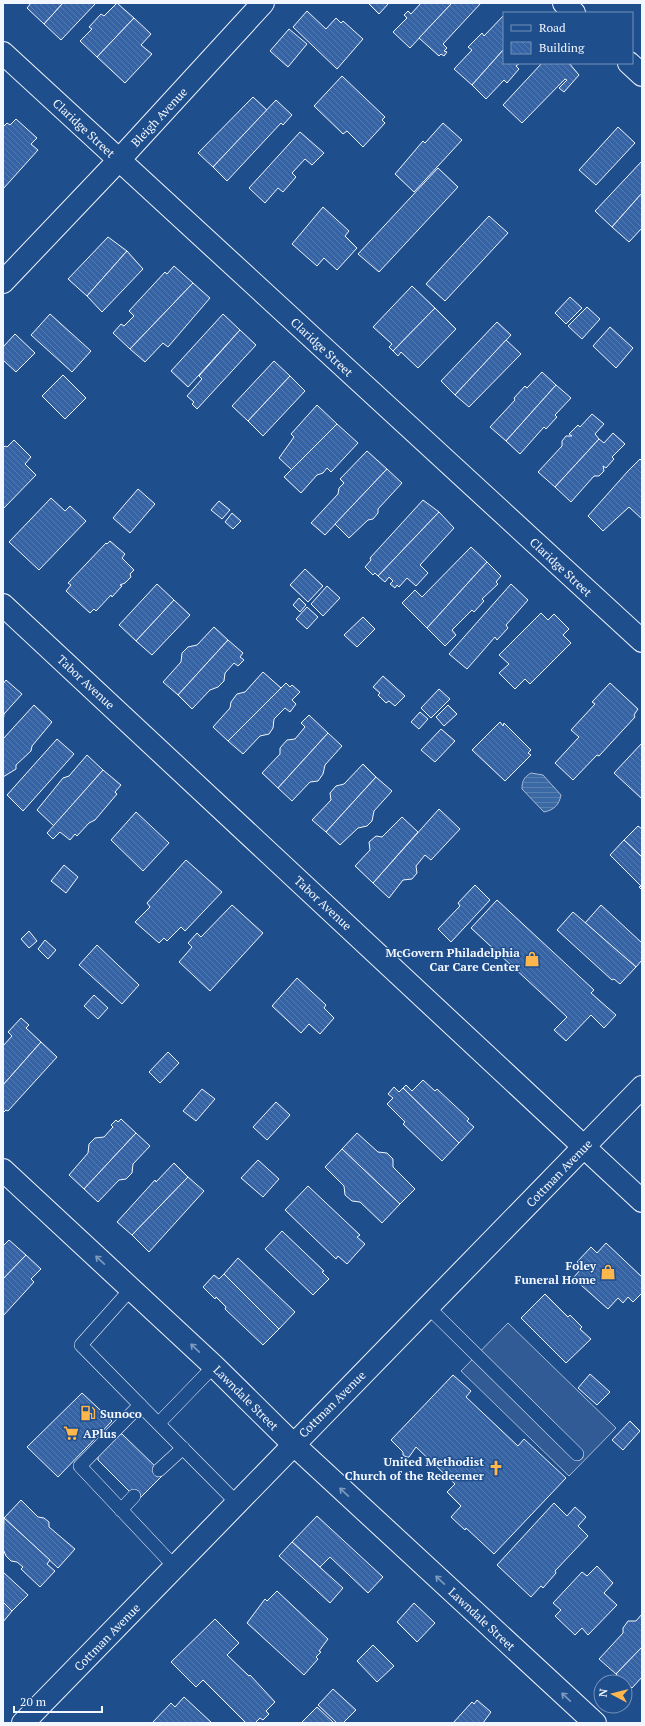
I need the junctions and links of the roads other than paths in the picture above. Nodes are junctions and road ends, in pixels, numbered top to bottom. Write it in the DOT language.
graph roads {
  1 [pos="264,3"];
  2 [pos="564,3"];
  3 [pos="573,12"];
  4 [pos="3,53"];
  5 [pos="630,64"];
  6 [pos="642,75"];
  7 [pos="119,160"];
  8 [pos="3,282"];
  9 [pos="3,605"];
  10 [pos="642,641"];
  11 [pos="642,1087"];
  12 [pos="584,1147"];
  13 [pos="3,1170"];
  14 [pos="642,1201"];
  15 [pos="131,1289"];
  16 [pos="428,1307"];
  17 [pos="214,1366"];
  18 [pos="140,1405"];
  19 [pos="159,1423"];
  20 [pos="293,1444"];
  21 [pos="182,1448"];
  22 [pos="577,1454"];
  23 [pos="159,1470"];
  24 [pos="134,1496"];
  25 [pos="237,1503"];
  26 [pos="121,1510"];
  27 [pos="175,1567"];
  28 [pos="23,1723"];
  29 [pos="595,1723"];
  1 -- 7 [label="street, Bleigh Avenue"];
  2 -- 3 [label="street"];
  4 -- 7 [label="street, Claridge Street"];
  5 -- 6 [label="street"];
  7 -- 8 [label="street, Bleigh Avenue"];
  7 -- 10 [label="street, Claridge Street"];
  9 -- 12 [label="street, Tabor Avenue"];
  11 -- 12 [label="street, Cottman Avenue"];
  12 -- 14 [label="street, Tabor Avenue"];
  12 -- 16 [label="street, Cottman Avenue"];
  15 -- 13 [label="street, Lawndale Street, one-way"];
  17 -- 15 [label="street, Lawndale Street, one-way"];
  15 -- 18 [label="lane"];
  16 -- 20 [label="street, Cottman Avenue"];
  16 -- 22 [label="lane"];
  17 -- 19 [label="lane"];
  17 -- 20 [label="street, Lawndale Street"];
  18 -- 19 [label="lane"];
  18 -- 26 [label="lane"];
  19 -- 21 [label="lane"];
  20 -- 25 [label="street, Cottman Avenue"];
  29 -- 20 [label="street, Lawndale Street, one-way"];
  21 -- 23 [label="lane"];
  21 -- 25 [label="lane"];
  24 -- 26 [label="lane"];
  25 -- 27 [label="street, Cottman Avenue"];
  26 -- 27 [label="lane"];
  27 -- 28 [label="street, Cottman Avenue"];
}
